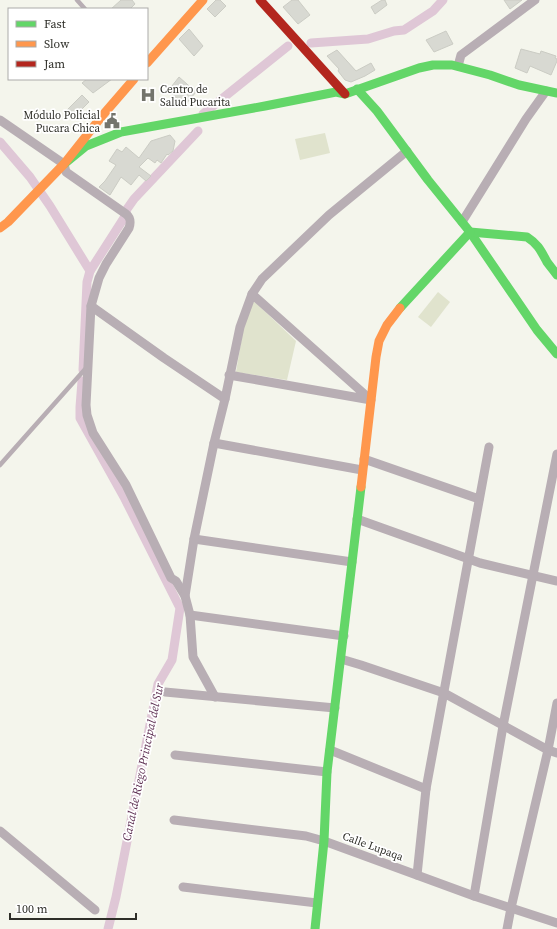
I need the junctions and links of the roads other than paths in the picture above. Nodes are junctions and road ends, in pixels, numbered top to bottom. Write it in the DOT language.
graph roads {
  1 [pos="77,0"];
  2 [pos="203,0"];
  3 [pos="260,0"];
  4 [pos="535,0"];
  5 [pos="84,8"];
  6 [pos="148,63"];
  7 [pos="458,66"];
  8 [pos="133,80"];
  9 [pos="357,90"];
  10 [pos="546,92"];
  11 [pos="557,93"];
  12 [pos="345,94"];
  13 [pos="0,120"];
  14 [pos="407,151"];
  15 [pos="64,164"];
  16 [pos="462,222"];
  17 [pos="0,228"];
  18 [pos="470,232"];
  19 [pos="557,272"];
  20 [pos="252,294"];
  21 [pos="91,306"];
  22 [pos="557,354"];
  23 [pos="88,366"];
  24 [pos="229,375"];
  25 [pos="225,399"];
  26 [pos="371,400"];
  27 [pos="214,443"];
  28 [pos="489,447"];
  29 [pos="557,454"];
  30 [pos="364,459"];
  31 [pos="0,465"];
  32 [pos="362,470"];
  33 [pos="479,498"];
  34 [pos="357,519"];
  35 [pos="194,539"];
  36 [pos="468,558"];
  37 [pos="352,562"];
  38 [pos="533,576"];
  39 [pos="557,581"];
  40 [pos="184,596"];
  41 [pos="190,615"];
  42 [pos="344,636"];
  43 [pos="341,659"];
  44 [pos="165,692"];
  45 [pos="444,693"];
  46 [pos="215,697"];
  47 [pos="557,703"];
  48 [pos="335,708"];
  49 [pos="503,726"];
  50 [pos="330,750"];
  51 [pos="548,750"];
  52 [pos="557,754"];
  53 [pos="175,755"];
  54 [pos="327,772"];
  55 [pos="426,789"];
  56 [pos="174,820"];
  57 [pos="0,831"];
  58 [pos="324,841"];
  59 [pos="416,875"];
  60 [pos="182,887"];
  61 [pos="474,896"];
  62 [pos="317,903"];
  63 [pos="511,908"];
  64 [pos="95,910"];
  65 [pos="557,923"];
  66 [pos="314,929"];
  67 [pos="507,929"];
  1 -- 5 [label="lane"];
  2 -- 6 [label="street"];
  3 -- 12 [label="street"];
  4 -- 7 [label="street"];
  7 -- 9 [label="street"];
  7 -- 10 [label="street"];
  8 -- 15 [label="street"];
  9 -- 12 [label="street"];
  9 -- 14 [label="street"];
  10 -- 11 [label="street"];
  10 -- 16 [label="street"];
  12 -- 15 [label="street"];
  13 -- 15 [label="street"];
  14 -- 16 [label="street"];
  14 -- 20 [label="street"];
  15 -- 17 [label="street"];
  15 -- 21 [label="street"];
  16 -- 18 [label="street"];
  18 -- 19 [label="street"];
  18 -- 22 [label="street"];
  18 -- 26 [label="street"];
  20 -- 24 [label="street"];
  20 -- 26 [label="street"];
  21 -- 23 [label="street"];
  21 -- 25 [label="street"];
  23 -- 31 [label="lane"];
  23 -- 40 [label="street"];
  24 -- 25 [label="street"];
  24 -- 26 [label="street"];
  25 -- 27 [label="street"];
  26 -- 30 [label="street"];
  27 -- 32 [label="street"];
  27 -- 35 [label="street"];
  28 -- 33 [label="street"];
  29 -- 38 [label="street"];
  30 -- 32 [label="street"];
  30 -- 33 [label="street"];
  32 -- 34 [label="street"];
  33 -- 36 [label="street"];
  34 -- 36 [label="street"];
  34 -- 37 [label="street"];
  35 -- 37 [label="street"];
  35 -- 40 [label="street"];
  36 -- 38 [label="street"];
  36 -- 45 [label="street"];
  37 -- 42 [label="street"];
  38 -- 39 [label="street"];
  38 -- 49 [label="street"];
  40 -- 41 [label="street"];
  41 -- 42 [label="street"];
  41 -- 46 [label="street"];
  42 -- 43 [label="street"];
  43 -- 45 [label="street"];
  43 -- 48 [label="street"];
  44 -- 46 [label="street"];
  45 -- 49 [label="street"];
  45 -- 55 [label="street"];
  46 -- 48 [label="street"];
  47 -- 51 [label="street"];
  48 -- 50 [label="street"];
  49 -- 51 [label="street"];
  49 -- 61 [label="street"];
  50 -- 54 [label="street"];
  50 -- 55 [label="street"];
  51 -- 52 [label="street"];
  51 -- 63 [label="street"];
  53 -- 54 [label="street"];
  54 -- 58 [label="street"];
  55 -- 59 [label="street"];
  56 -- 58 [label="street, Calle Lupaqa"];
  57 -- 64 [label="street"];
  58 -- 59 [label="street, Calle Lupaqa"];
  58 -- 62 [label="street"];
  59 -- 61 [label="street, Calle Lupaqa"];
  60 -- 62 [label="street"];
  61 -- 63 [label="street, Calle Lupaqa"];
  62 -- 66 [label="street"];
  63 -- 65 [label="street, Calle Lupaqa"];
  63 -- 67 [label="street"];
}
